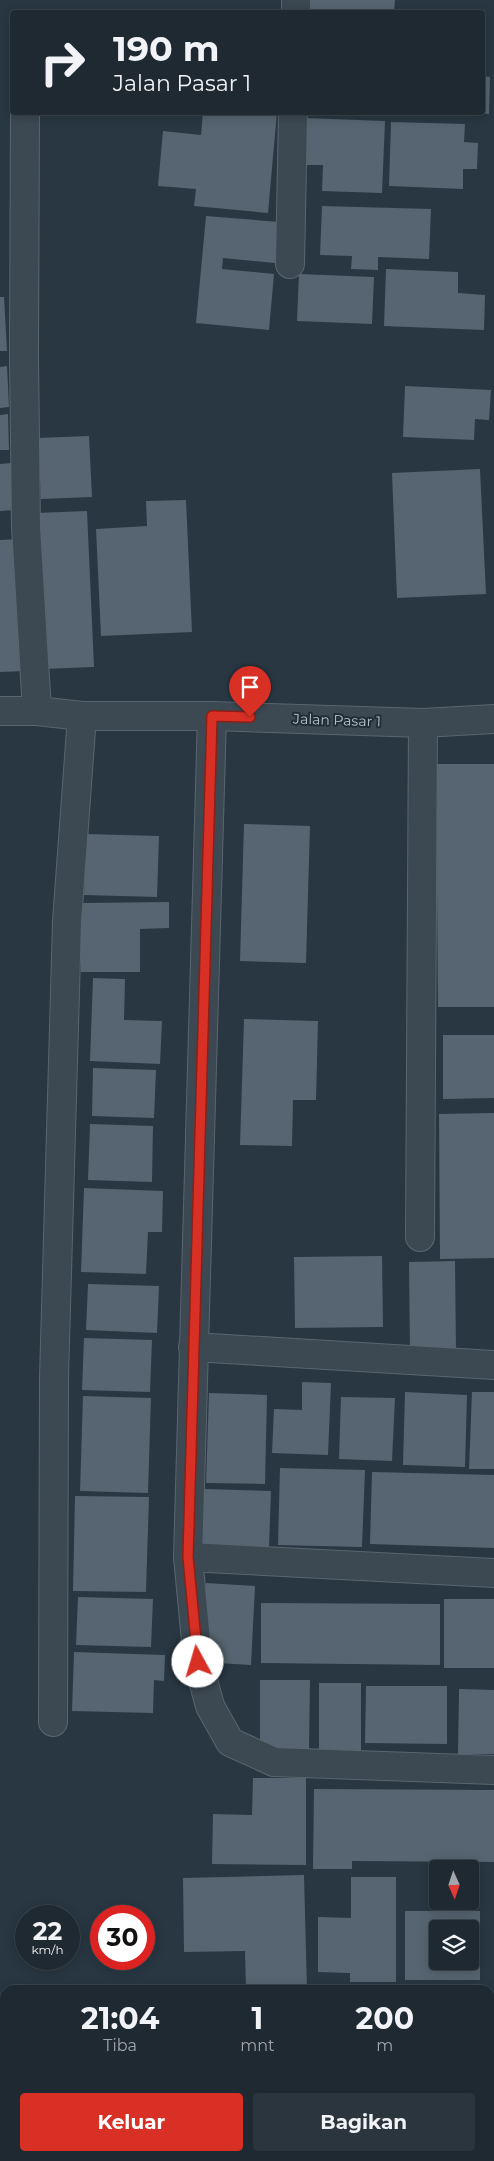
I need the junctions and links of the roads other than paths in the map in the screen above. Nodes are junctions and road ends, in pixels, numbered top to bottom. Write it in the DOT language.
graph roads {
  1 [pos="25,115"];
  2 [pos="294,115"];
  3 [pos="290,264"];
  4 [pos="0,711"];
  5 [pos="37,711"];
  6 [pos="82,716"];
  7 [pos="212,716"];
  8 [pos="494,720"];
  9 [pos="423,723"];
  10 [pos="420,1237"];
  11 [pos="193,1347"];
  12 [pos="494,1365"];
  13 [pos="188,1557"];
  14 [pos="494,1572"];
  15 [pos="53,1722"];
  16 [pos="494,1770"];
  1 -- 5 [label="street"];
  2 -- 3 [label="street"];
  4 -- 5 [label="street, Jalan Pasar 1"];
  5 -- 6 [label="street, Jalan Pasar 1"];
  6 -- 7 [label="street, Jalan Pasar 1"];
  6 -- 15 [label="street"];
  7 -- 9 [label="street, Jalan Pasar 1"];
  7 -- 11 [label="street"];
  8 -- 9 [label="street, Jalan Pasar 1"];
  9 -- 10 [label="street"];
  11 -- 12 [label="street"];
  11 -- 13 [label="street"];
  13 -- 14 [label="street"];
  13 -- 16 [label="street"];
}
